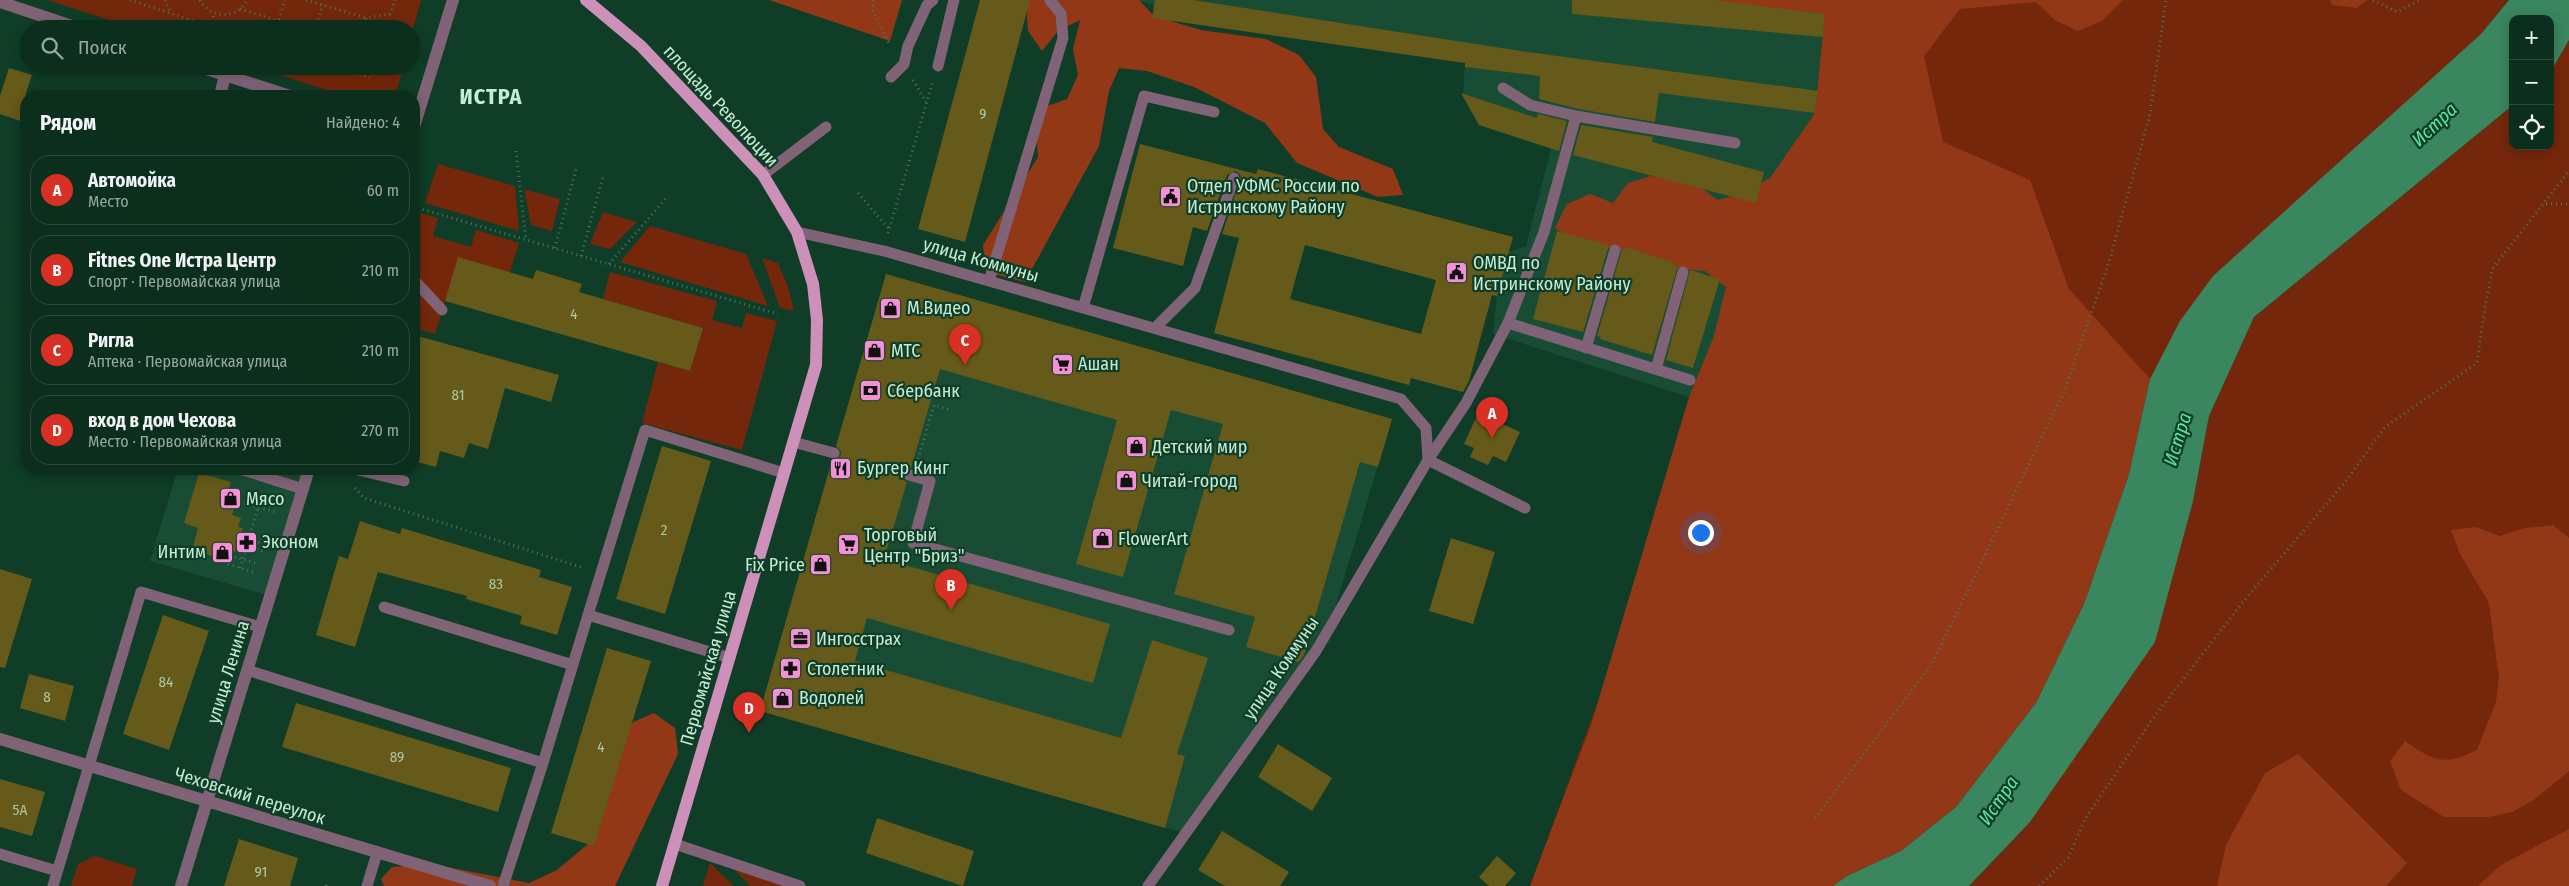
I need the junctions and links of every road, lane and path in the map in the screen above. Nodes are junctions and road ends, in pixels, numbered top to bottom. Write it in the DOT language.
graph roads {
  1 [pos="130,0"];
  2 [pos="165,0"];
  3 [pos="200,0"];
  4 [pos="247,0"];
  5 [pos="285,0"];
  6 [pos="306,0"];
  7 [pos="395,0"];
  8 [pos="453,0"];
  9 [pos="586,0"];
  10 [pos="933,0"];
  11 [pos="954,0"];
  12 [pos="1050,0"];
  13 [pos="2166,0"];
  14 [pos="2373,0"];
  15 [pos="2420,0"];
  16 [pos="0,2"];
  17 [pos="323,5"];
  18 [pos="240,10"];
  19 [pos="171,13"];
  20 [pos="214,13"];
  21 [pos="366,18"];
  22 [pos="54,20"];
  23 [pos="190,20"];
  24 [pos="213,20"];
  25 [pos="275,20"];
  26 [pos="278,20"];
  27 [pos="318,20"];
  28 [pos="938,66"];
  29 [pos="225,75"];
  30 [pos="891,78"];
  31 [pos="1503,88"];
  32 [pos="221,90"];
  33 [pos="271,90"];
  34 [pos="928,96"];
  35 [pos="420,107"];
  36 [pos="1214,112"];
  37 [pos="1576,116"];
  38 [pos="826,127"];
  39 [pos="1735,143"];
  40 [pos="516,151"];
  41 [pos="576,169"];
  42 [pos="2569,171"];
  43 [pos="763,175"];
  44 [pos="603,177"];
  45 [pos="1234,178"];
  46 [pos="858,193"];
  47 [pos="668,196"];
  48 [pos="2546,204"];
  49 [pos="2569,204"];
  50 [pos="420,209"];
  51 [pos="889,229"];
  52 [pos="797,232"];
  53 [pos="526,240"];
  54 [pos="555,248"];
  55 [pos="1615,250"];
  56 [pos="884,251"];
  57 [pos="582,256"];
  58 [pos="609,264"];
  59 [pos="1683,272"];
  60 [pos="989,281"];
  61 [pos="813,284"];
  62 [pos="420,286"];
  63 [pos="1083,308"];
  64 [pos="442,310"];
  65 [pos="778,314"];
  66 [pos="1508,323"];
  67 [pos="1155,328"];
  68 [pos="1586,348"];
  69 [pos="1656,369"];
  70 [pos="1690,380"];
  71 [pos="950,410"];
  72 [pos="793,442"];
  73 [pos="834,453"];
  74 [pos="1428,460"];
  75 [pos="918,461"];
  76 [pos="784,473"];
  77 [pos="259,475"];
  78 [pos="307,475"];
  79 [pos="379,475"];
  80 [pos="909,475"];
  81 [pos="404,481"];
  82 [pos="351,483"];
  83 [pos="303,489"];
  84 [pos="230,499"];
  85 [pos="258,507"];
  86 [pos="1525,508"];
  87 [pos="275,512"];
  88 [pos="247,543"];
  89 [pos="265,544"];
  90 [pos="263,551"];
  91 [pos="230,556"];
  92 [pos="243,559"];
  93 [pos="228,564"];
  94 [pos="259,564"];
  95 [pos="240,568"];
  96 [pos="256,573"];
  97 [pos="601,574"];
  98 [pos="384,607"];
  99 [pos="588,615"];
  100 [pos="260,628"];
  101 [pos="1229,630"];
  102 [pos="730,658"];
  103 [pos="573,665"];
  104 [pos="247,670"];
  105 [pos="0,739"];
  106 [pos="543,763"];
  107 [pos="90,766"];
  108 [pos="208,800"];
  109 [pos="1815,818"];
  110 [pos="674,844"];
  111 [pos="0,854"];
  112 [pos="376,854"];
  113 [pos="57,871"];
  114 [pos="327,881"];
  115 [pos="53,886"];
  116 [pos="182,886"];
  117 [pos="326,886"];
  118 [pos="367,886"];
  119 [pos="490,886"];
  120 [pos="503,886"];
  121 [pos="662,886"];
  122 [pos="800,886"];
  123 [pos="1148,886"];
  124 [pos="2039,886"];
  1 -- 19 [label="path"];
  2 -- 19 [label="path"];
  3 -- 20 [label="path"];
  4 -- 18 [label="path"];
  5 -- 26 [label="path"];
  6 -- 17 [label="path"];
  7 -- 21 [label="path"];
  8 -- 35 [label="street"];
  9 -- 43 [label="main road, площадь Революции"];
  10 -- 30 [label="lane"];
  11 -- 28 [label="lane"];
  12 -- 60 [label="lane"];
  13 -- 109 [label="path"];
  14 -- 15 [label="path"];
  16 -- 22 [label="street"];
  17 -- 21 [label="path"];
  17 -- 27 [label="path"];
  18 -- 20 [label="path"];
  18 -- 25 [label="path"];
  19 -- 23 [label="path"];
  20 -- 24 [label="path"];
  29 -- 32 [label="street"];
  29 -- 33 [label="street"];
  31 -- 37 [label="lane"];
  34 -- 51 [label="path"];
  36 -- 63 [label="lane"];
  37 -- 39 [label="lane"];
  37 -- 66 [label="lane, улица Коммуны"];
  38 -- 43 [label="lane"];
  40 -- 53 [label="path"];
  41 -- 54 [label="path"];
  42 -- 48 [label="path"];
  43 -- 52 [label="main road, площадь Революции"];
  44 -- 57 [label="path"];
  45 -- 67 [label="lane"];
  46 -- 51 [label="path"];
  47 -- 58 [label="path"];
  48 -- 49 [label="path"];
  48 -- 124 [label="path"];
  50 -- 53 [label="path"];
  51 -- 56 [label="path"];
  52 -- 56 [label="lane, улица Коммуны"];
  52 -- 61 [label="main road, площадь Революции"];
  53 -- 54 [label="path"];
  54 -- 57 [label="path"];
  55 -- 68 [label="lane"];
  56 -- 60 [label="lane, улица Коммуны"];
  57 -- 58 [label="path"];
  58 -- 65 [label="path"];
  59 -- 69 [label="lane"];
  60 -- 63 [label="lane, улица Коммуны"];
  61 -- 72 [label="main road, Первомайская улица"];
  62 -- 64 [label="lane"];
  63 -- 67 [label="lane, улица Коммуны"];
  66 -- 68 [label="lane"];
  66 -- 74 [label="lane, улица Коммуны"];
  67 -- 74 [label="lane, улица Коммуны"];
  68 -- 69 [label="lane"];
  69 -- 70 [label="lane"];
  71 -- 75 [label="path"];
  72 -- 73 [label="lane"];
  72 -- 76 [label="main road, Первомайская улица"];
  74 -- 86 [label="lane"];
  74 -- 123 [label="lane, улица Коммуны"];
  76 -- 97 [label="lane"];
  76 -- 102 [label="main road, Первомайская улица"];
  77 -- 83 [label="lane"];
  78 -- 83 [label="street, улица Ленина"];
  79 -- 81 [label="lane"];
  80 -- 101 [label="lane"];
  82 -- 97 [label="path"];
  83 -- 100 [label="street, улица Ленина"];
  84 -- 85 [label="path"];
  85 -- 87 [label="path"];
  85 -- 88 [label="path"];
  88 -- 89 [label="path"];
  88 -- 90 [label="path"];
  88 -- 92 [label="path"];
  91 -- 92 [label="path"];
  92 -- 94 [label="path"];
  92 -- 95 [label="path"];
  93 -- 95 [label="path"];
  95 -- 96 [label="path"];
  97 -- 99 [label="lane"];
  98 -- 103 [label="lane"];
  99 -- 102 [label="lane"];
  99 -- 103 [label="lane"];
  100 -- 104 [label="street, улица Ленина"];
  100 -- 107 [label="lane"];
  102 -- 110 [label="main road, Первомайская улица"];
  103 -- 106 [label="lane"];
  104 -- 106 [label="lane"];
  104 -- 108 [label="street, улица Ленина"];
  105 -- 107 [label="street, Чеховский переулок"];
  106 -- 120 [label="lane"];
  107 -- 108 [label="street, Чеховский переулок"];
  107 -- 113 [label="lane"];
  108 -- 112 [label="street, Чеховский переулок"];
  108 -- 116 [label="street, улица Ленина"];
  110 -- 121 [label="main road, Первомайская улица"];
  110 -- 122 [label="lane"];
  111 -- 113 [label="lane"];
  112 -- 118 [label="lane"];
  112 -- 119 [label="street, Чеховский переулок"];
  113 -- 115 [label="lane"];
  114 -- 117 [label="path"];
}
